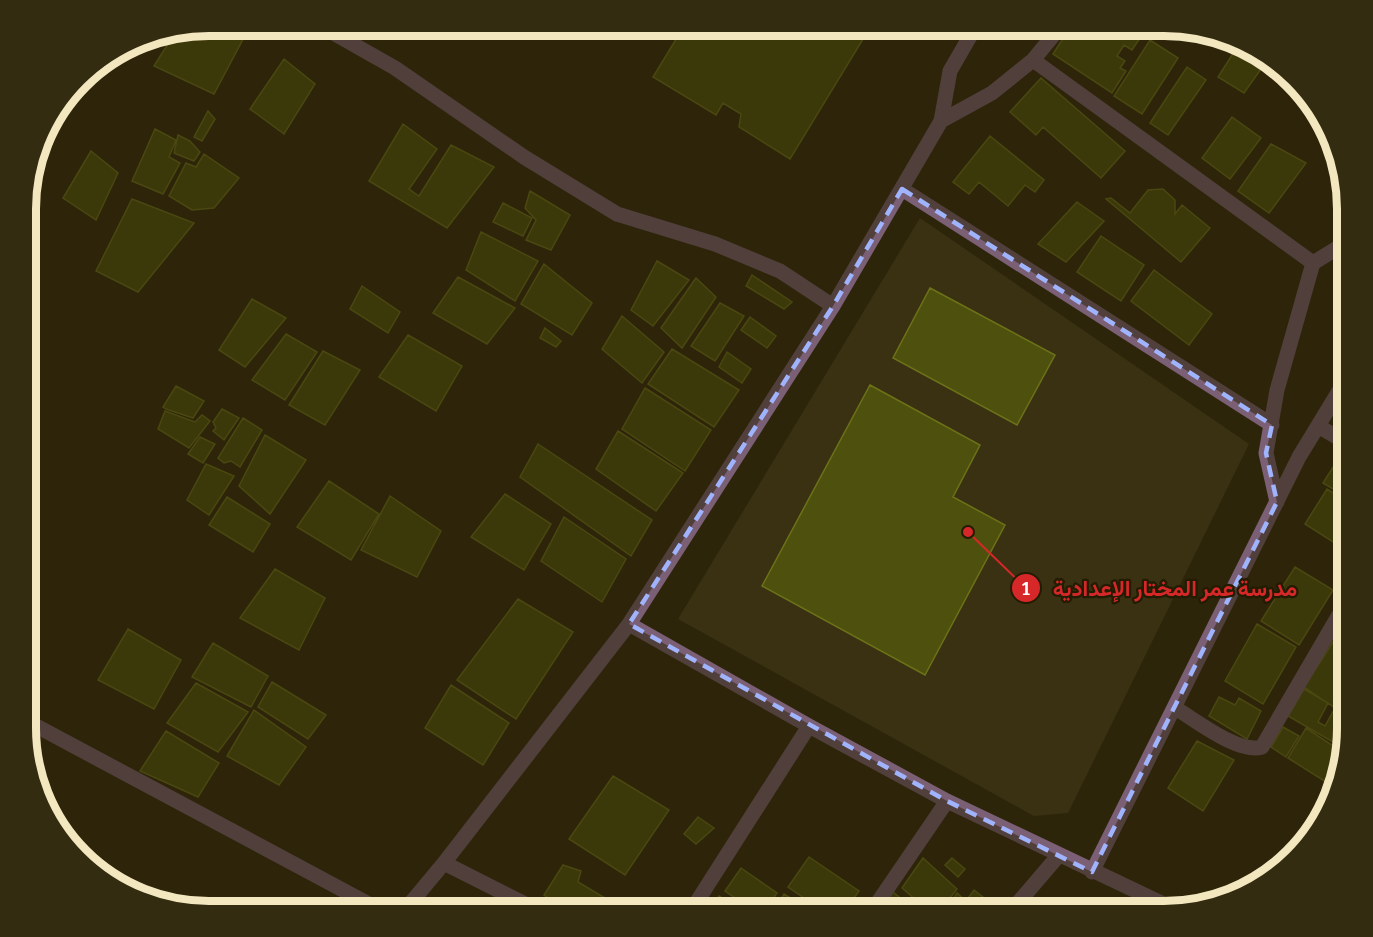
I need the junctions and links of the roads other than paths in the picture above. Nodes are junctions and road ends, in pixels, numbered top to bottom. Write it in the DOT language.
graph roads {
  1 [pos="339,36"];
  2 [pos="970,36"];
  3 [pos="1053,36"];
  4 [pos="1033,60"];
  5 [pos="941,121"];
  6 [pos="902,189"];
  7 [pos="1337,248"];
  8 [pos="1313,263"];
  9 [pos="833,306"];
  10 [pos="1337,395"];
  11 [pos="1272,425"];
  12 [pos="1318,426"];
  13 [pos="1337,437"];
  14 [pos="1276,502"];
  15 [pos="1337,618"];
  16 [pos="629,624"];
  17 [pos="1174,708"];
  18 [pos="36,726"];
  19 [pos="809,726"];
  20 [pos="947,801"];
  21 [pos="1059,855"];
  22 [pos="444,863"];
  23 [pos="1092,872"];
  24 [pos="363,901"];
  25 [pos="412,901"];
  26 [pos="519,901"];
  27 [pos="697,901"];
  28 [pos="879,901"];
  29 [pos="1020,901"];
  30 [pos="1156,901"];
  1 -- 9 [label="street"];
  2 -- 5 [label="street"];
  3 -- 4 [label="street"];
  4 -- 5 [label="street"];
  4 -- 8 [label="street"];
  5 -- 6 [label="street"];
  6 -- 9 [label="street"];
  6 -- 11 [label="street"];
  7 -- 8 [label="street"];
  8 -- 11 [label="street"];
  9 -- 16 [label="street"];
  10 -- 12 [label="street"];
  11 -- 14 [label="street"];
  12 -- 13 [label="street"];
  12 -- 14 [label="street"];
  14 -- 17 [label="street"];
  15 -- 17 [label="street"];
  16 -- 19 [label="street"];
  16 -- 22 [label="street"];
  17 -- 23 [label="street"];
  18 -- 24 [label="street"];
  19 -- 20 [label="street"];
  19 -- 27 [label="street"];
  20 -- 21 [label="street"];
  20 -- 28 [label="street"];
  21 -- 23 [label="street"];
  21 -- 29 [label="street"];
  22 -- 25 [label="street"];
  22 -- 26 [label="street"];
  23 -- 30 [label="street"];
}
